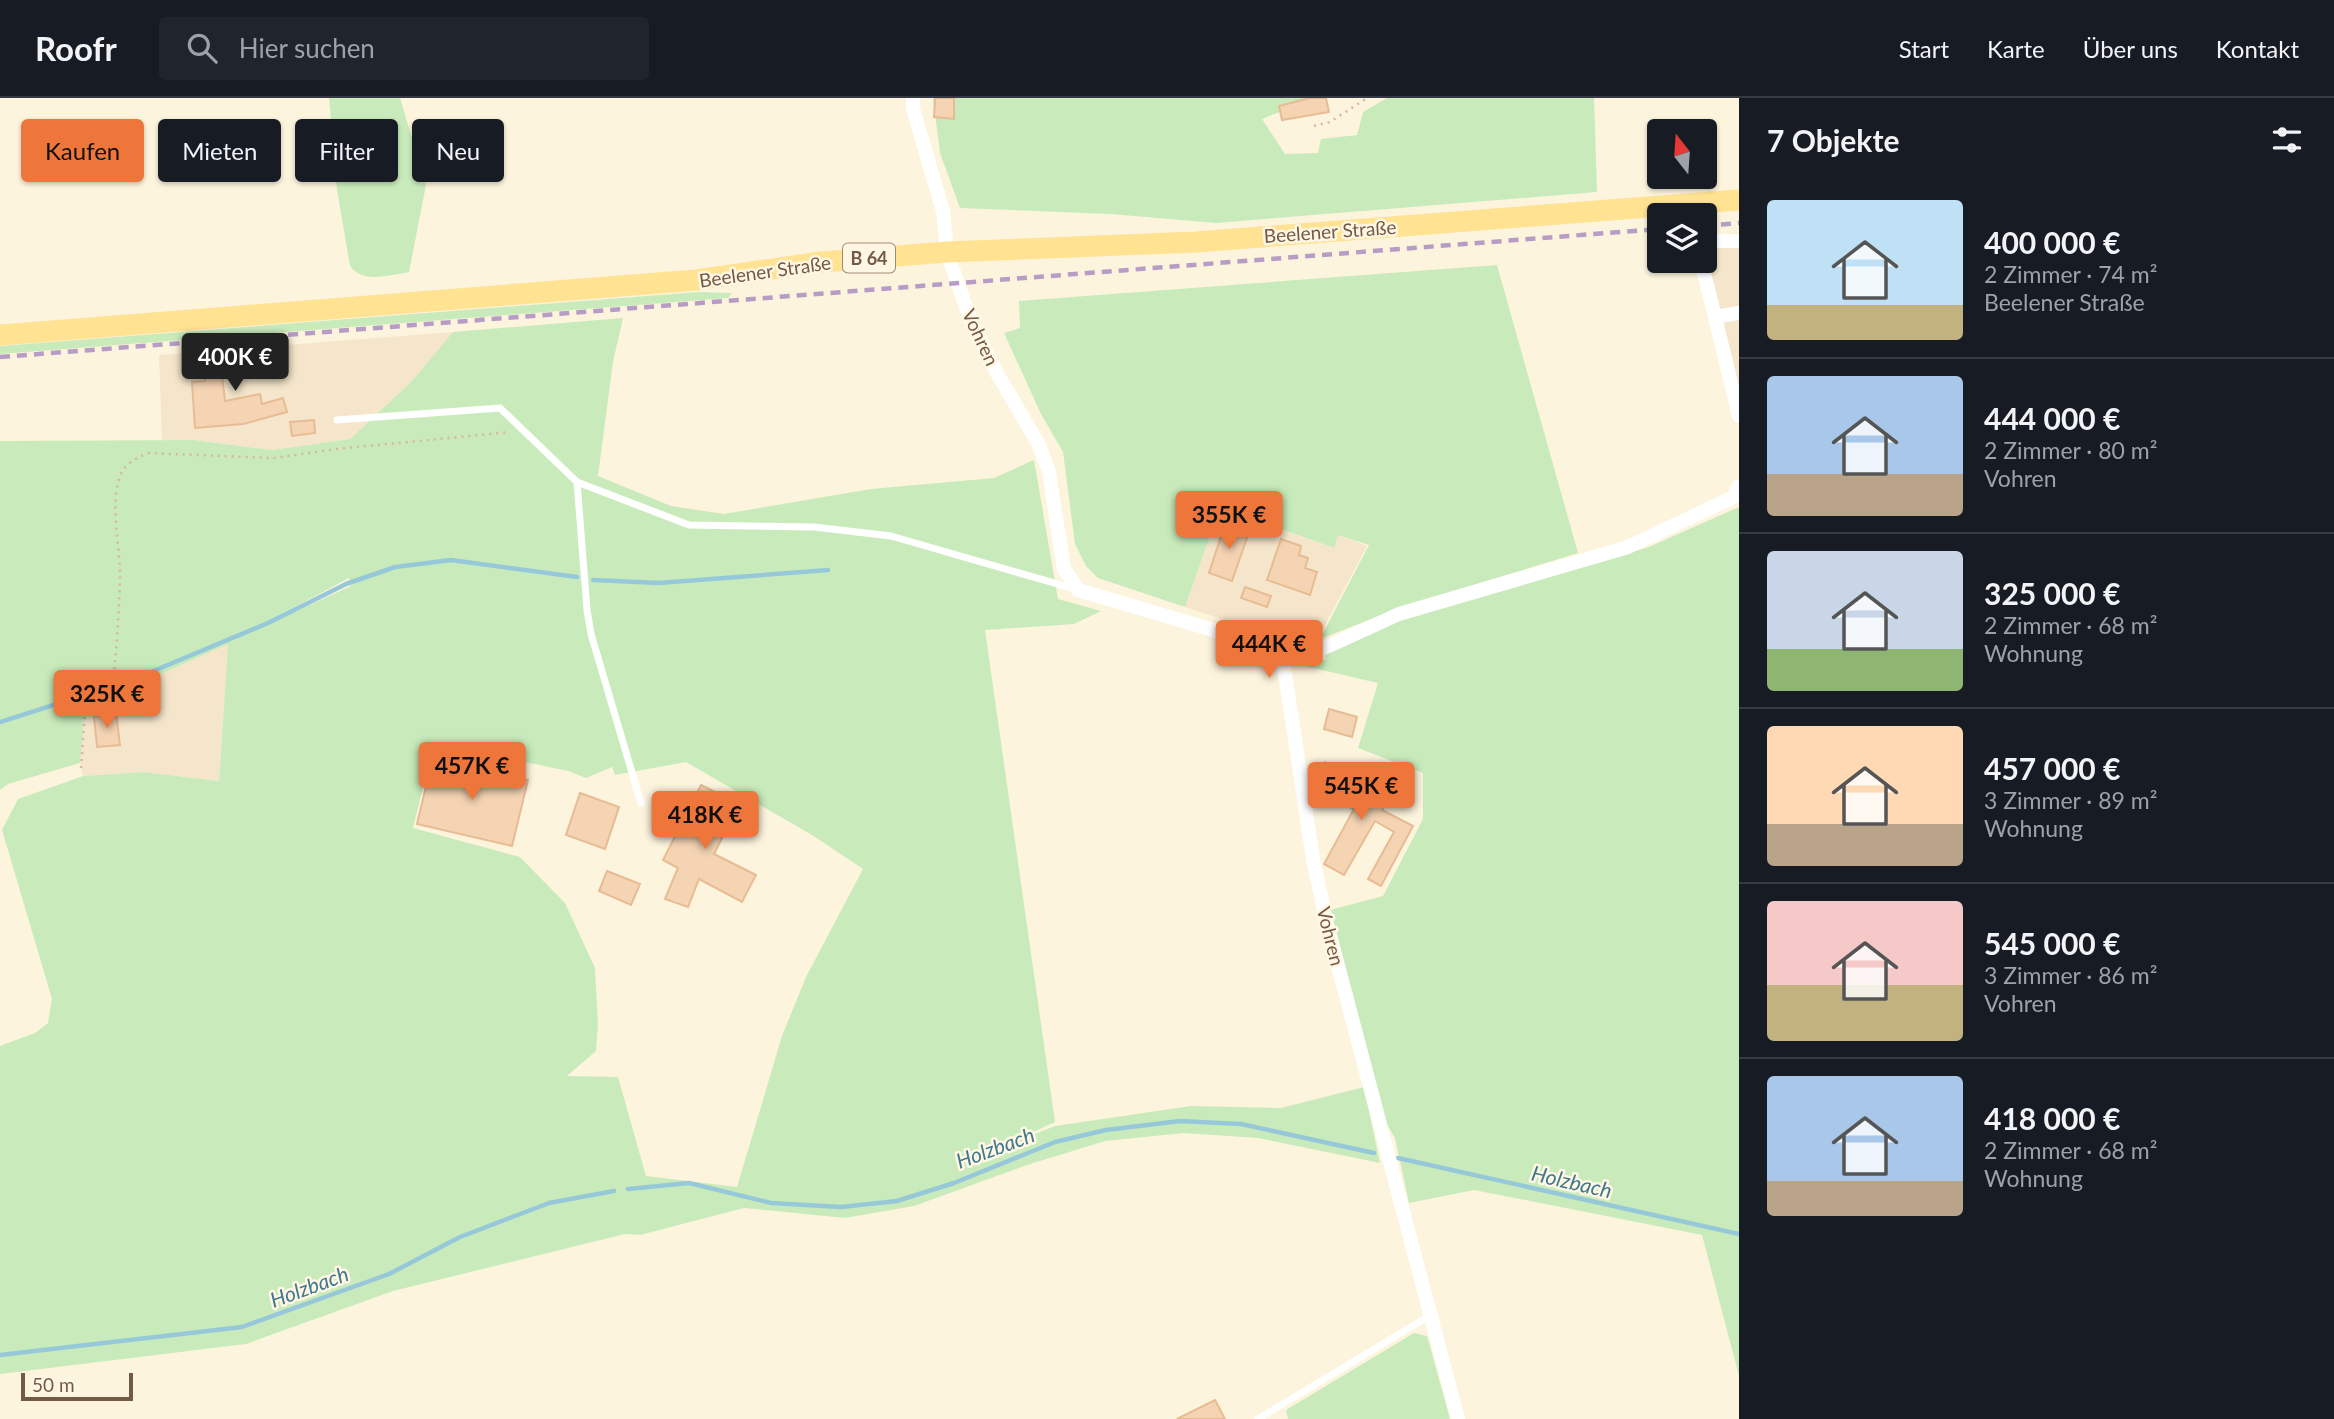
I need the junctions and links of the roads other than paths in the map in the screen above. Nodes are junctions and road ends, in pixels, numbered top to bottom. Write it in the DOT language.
graph roads {
  1 [pos="913,98"];
  2 [pos="1739,200"];
  3 [pos="1717,241"];
  4 [pos="1739,241"];
  5 [pos="947,252"];
  6 [pos="1704,273"];
  7 [pos="1739,313"];
  8 [pos="1716,317"];
  9 [pos="0,335"];
  10 [pos="1739,416"];
  11 [pos="337,420"];
  12 [pos="577,482"];
  13 [pos="1739,486"];
  14 [pos="1064,569"];
  15 [pos="1046,581"];
  16 [pos="1078,590"];
  17 [pos="1283,660"];
  18 [pos="641,803"];
  19 [pos="1431,1315"];
  20 [pos="1258,1419"];
  21 [pos="1458,1419"];
  1 -- 5 [label="street, Vohren"];
  2 -- 5 [label="main road, Beelener Straße / B 64"];
  3 -- 4 [label="street"];
  5 -- 9 [label="main road, Beelener Straße / B 64"];
  5 -- 14 [label="street, Vohren"];
  6 -- 8 [label="street"];
  7 -- 8 [label="street"];
  8 -- 10 [label="street"];
  11 -- 12 [label="lane"];
  12 -- 15 [label="lane"];
  12 -- 18 [label="lane"];
  13 -- 17 [label="street"];
  14 -- 15 [label="lane"];
  14 -- 16 [label="street, Vohren"];
  15 -- 16 [label="lane"];
  16 -- 17 [label="street"];
  17 -- 19 [label="street, Vohren"];
  19 -- 20 [label="lane"];
  19 -- 21 [label="street, Vohren"];
}
